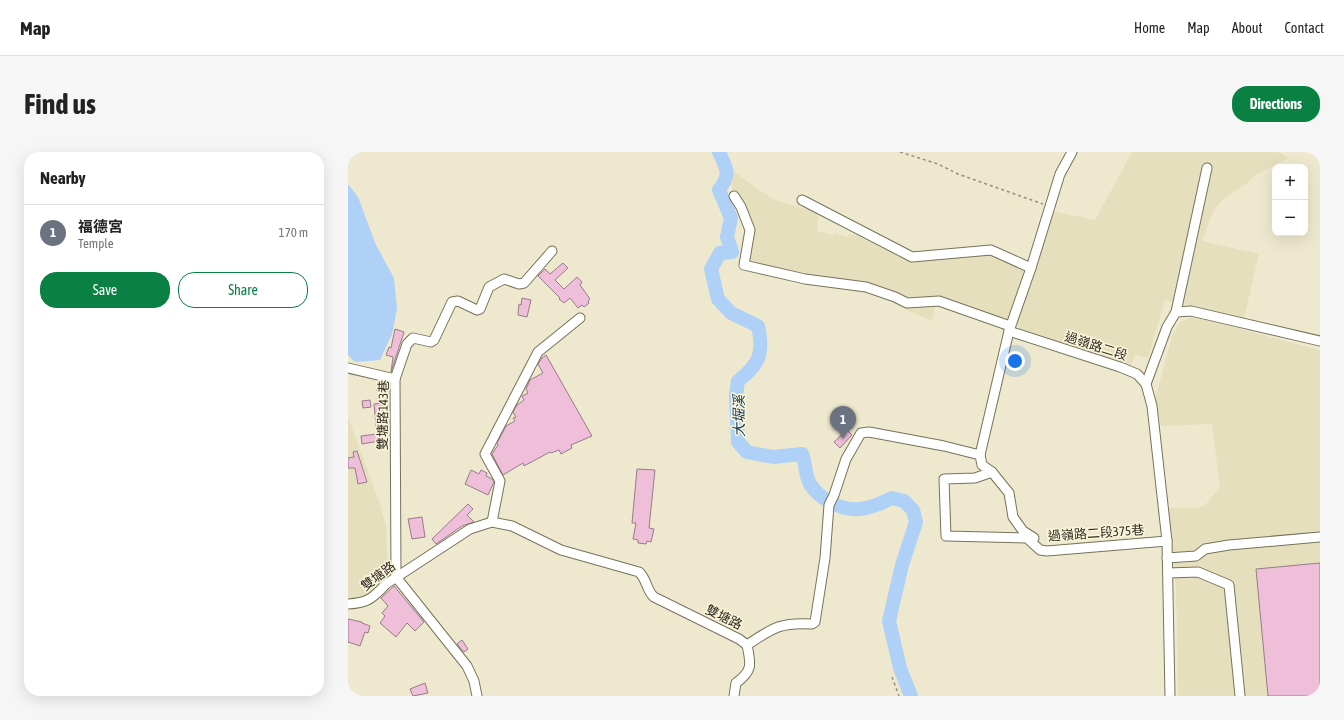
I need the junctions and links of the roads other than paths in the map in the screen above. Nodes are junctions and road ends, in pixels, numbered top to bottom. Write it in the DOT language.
graph roads {
  1 [pos="1072,152"];
  2 [pos="1207,168"];
  3 [pos="734,196"];
  4 [pos="802,200"];
  5 [pos="552,251"];
  6 [pos="1031,268"];
  7 [pos="1176,312"];
  8 [pos="580,318"];
  9 [pos="1010,329"];
  10 [pos="1320,341"];
  11 [pos="348,368"];
  12 [pos="395,379"];
  13 [pos="1146,384"];
  14 [pos="980,455"];
  15 [pos="992,472"];
  16 [pos="492,522"];
  17 [pos="1320,537"];
  18 [pos="1167,541"];
  19 [pos="1047,551"];
  20 [pos="1167,558"];
  21 [pos="1168,573"];
  22 [pos="396,577"];
  23 [pos="348,604"];
  24 [pos="747,645"];
  25 [pos="477,696"];
  26 [pos="734,696"];
  27 [pos="1170,696"];
  28 [pos="1240,696"];
  1 -- 6 [label="street"];
  2 -- 7 [label="street"];
  3 -- 9 [label="street, 過嶺路二段"];
  4 -- 6 [label="street"];
  5 -- 12 [label="street, 雙塘路143巷"];
  6 -- 9 [label="street"];
  7 -- 10 [label="street"];
  7 -- 13 [label="street"];
  8 -- 16 [label="street"];
  9 -- 13 [label="street, 過嶺路二段"];
  9 -- 14 [label="street"];
  11 -- 12 [label="street"];
  12 -- 22 [label="street, 雙塘路143巷"];
  13 -- 18 [label="street"];
  14 -- 15 [label="street"];
  14 -- 24 [label="street, 雙塘路"];
  15 -- 19 [label="street"];
  15 -- 19 [label="street, 過嶺路二段375巷"];
  16 -- 22 [label="street, 雙塘路"];
  16 -- 24 [label="street, 雙塘路"];
  17 -- 20 [label="street"];
  18 -- 19 [label="street, 過嶺路二段375巷"];
  18 -- 20 [label="street"];
  20 -- 21 [label="street"];
  21 -- 27 [label="street"];
  21 -- 28 [label="street"];
  22 -- 23 [label="street, 雙塘路"];
  22 -- 25 [label="street"];
  24 -- 26 [label="street"];
}
